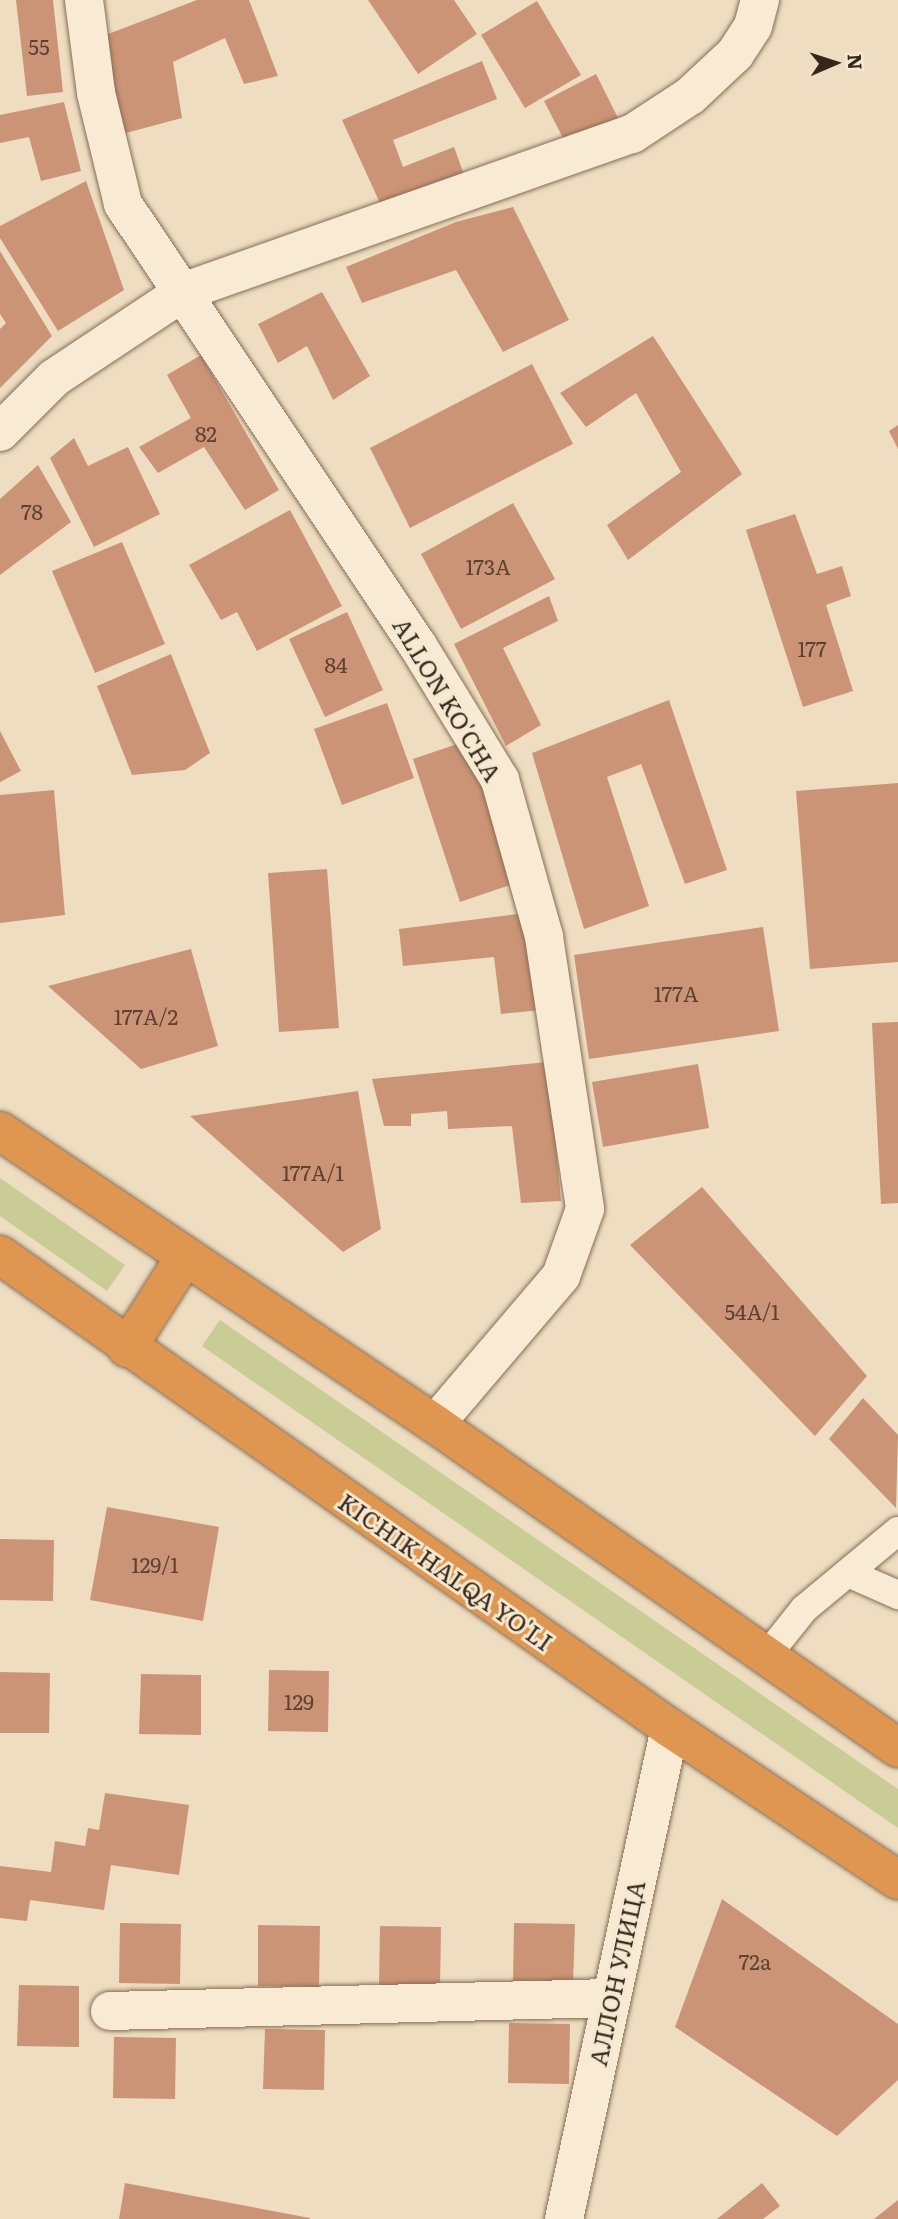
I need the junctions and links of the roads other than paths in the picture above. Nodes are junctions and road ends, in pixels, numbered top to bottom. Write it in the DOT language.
graph roads {
  1 [pos="84,0"];
  2 [pos="760,0"];
  3 [pos="185,291"];
  4 [pos="0,432"];
  5 [pos="0,1131"];
  6 [pos="0,1255"];
  7 [pos="185,1258"];
  8 [pos="127,1348"];
  9 [pos="435,1424"];
  10 [pos="898,1531"];
  11 [pos="848,1573"];
  12 [pos="898,1595"];
  13 [pos="765,1658"];
  14 [pos="670,1728"];
  15 [pos="898,1748"];
  16 [pos="898,1880"];
  17 [pos="610,1998"];
  18 [pos="110,2011"];
  19 [pos="564,2219"];
  1 -- 3 [label="street, ALLON KO'CHA"];
  2 -- 3 [label="street"];
  3 -- 4 [label="street"];
  3 -- 9 [label="street, ALLON KO'CHA"];
  5 -- 7 [label="highway"];
  6 -- 8 [label="highway, KICHIK HALQA YO'LI"];
  7 -- 8 [label="highway"];
  7 -- 9 [label="highway"];
  8 -- 14 [label="highway, KICHIK HALQA YO'LI"];
  9 -- 13 [label="highway"];
  10 -- 11 [label="lane"];
  11 -- 12 [label="lane"];
  11 -- 13 [label="lane"];
  13 -- 15 [label="highway"];
  14 -- 16 [label="highway, KICHIK HALQA YO'LI"];
  14 -- 17 [label="street, АЛЛОН УЛИЦА"];
  17 -- 18 [label="street"];
  17 -- 19 [label="street, АЛЛОН УЛИЦА"];
}
